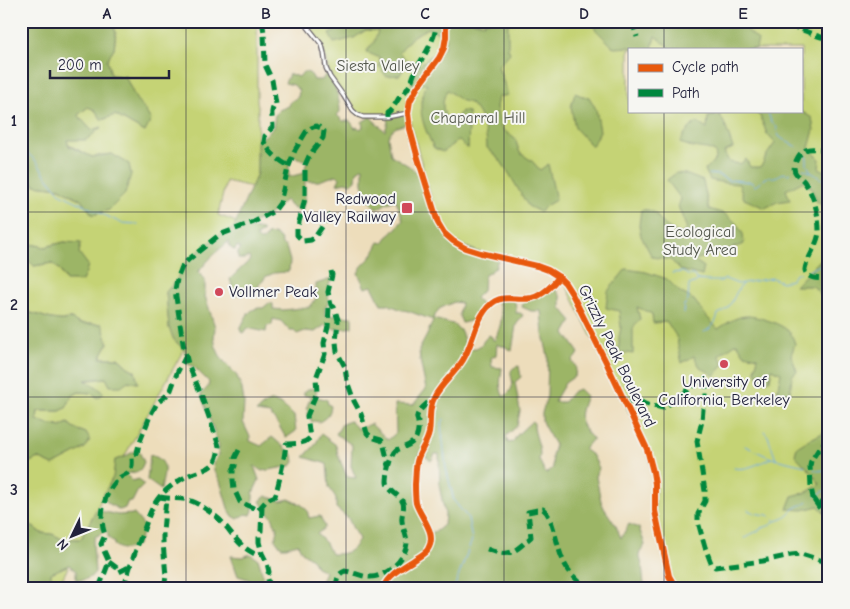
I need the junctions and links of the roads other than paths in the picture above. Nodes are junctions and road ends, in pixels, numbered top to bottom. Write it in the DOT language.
graph roads {
  1 [pos="303,21"];
  2 [pos="446,21"];
  3 [pos="408,114"];
  4 [pos="559,277"];
  5 [pos="383,588"];
  6 [pos="676,588"];
  1 -- 3 [label="street"];
  2 -- 3 [label="street, Grizzly Peak Boulevard"];
  3 -- 4 [label="street, Grizzly Peak Boulevard"];
  4 -- 5 [label="street"];
  4 -- 6 [label="street, Grizzly Peak Boulevard"];
}
